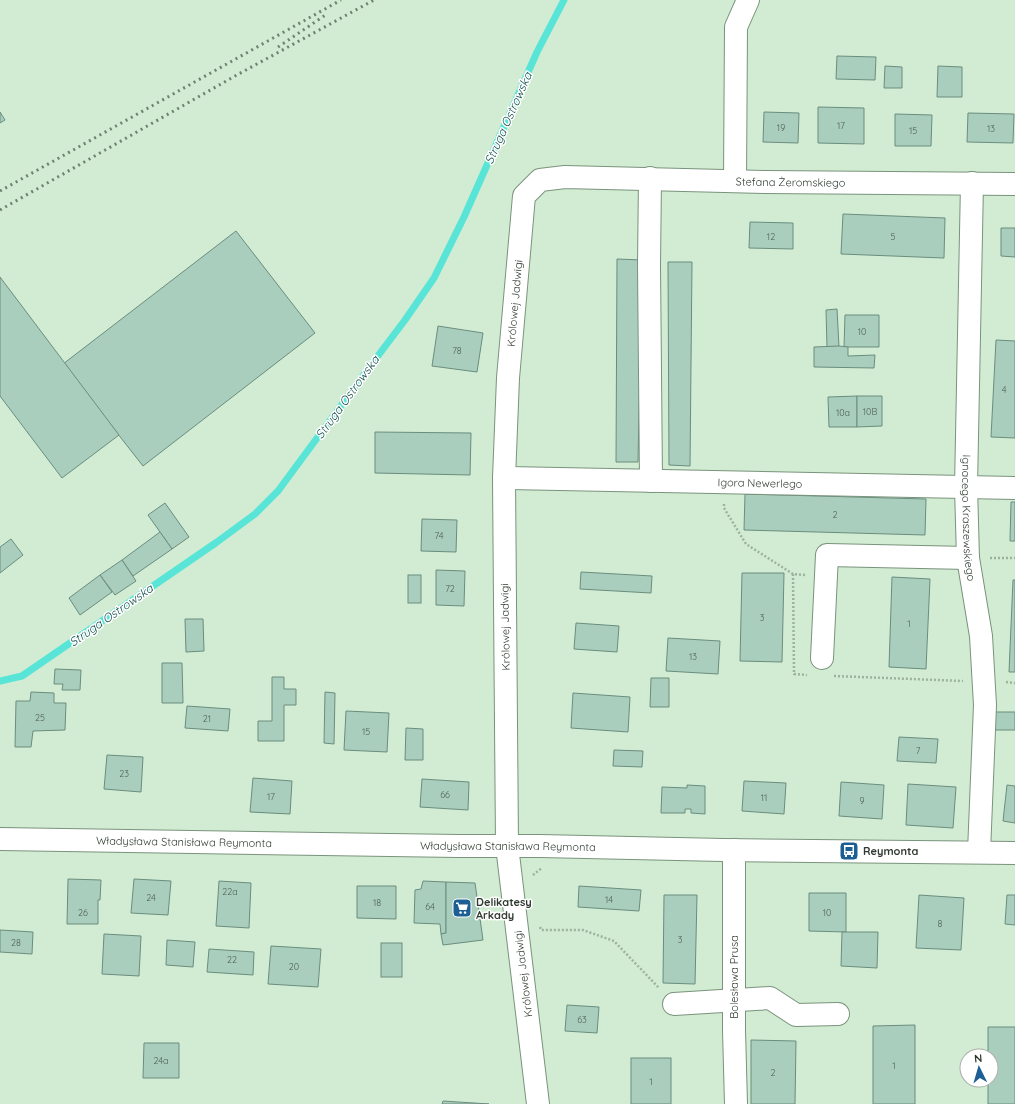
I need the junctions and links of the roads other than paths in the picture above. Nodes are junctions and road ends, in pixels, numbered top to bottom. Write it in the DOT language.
graph roads {
  1 [pos="748,0"];
  2 [pos="565,177"];
  3 [pos="650,178"];
  4 [pos="735,181"];
  5 [pos="972,183"];
  6 [pos="1015,184"];
  7 [pos="504,478"];
  8 [pos="651,481"];
  9 [pos="966,487"];
  10 [pos="1015,488"];
  11 [pos="968,558"];
  12 [pos="822,670"];
  13 [pos="0,840"];
  14 [pos="507,846"];
  15 [pos="734,850"];
  16 [pos="979,852"];
  17 [pos="1015,853"];
  18 [pos="734,1000"];
  19 [pos="674,1004"];
  20 [pos="838,1014"];
  21 [pos="538,1104"];
  22 [pos="736,1104"];
  1 -- 4 [label="street"];
  2 -- 3 [label="street, Stefana Żeromskiego"];
  2 -- 7 [label="street, Królowej Jadwigi"];
  3 -- 4 [label="street, Stefana Żeromskiego"];
  3 -- 8 [label="street"];
  4 -- 5 [label="street, Stefana Żeromskiego"];
  5 -- 6 [label="street, Stefana Żeromskiego"];
  5 -- 9 [label="street, Ignacego Kraszewskiego"];
  7 -- 8 [label="street, Igora Newerlego"];
  7 -- 14 [label="street, Królowej Jadwigi"];
  8 -- 9 [label="street, Igora Newerlego"];
  9 -- 10 [label="street, Igora Newerlego"];
  9 -- 11 [label="street, Ignacego Kraszewskiego"];
  11 -- 12 [label="street"];
  11 -- 16 [label="street, Ignacego Kraszewskiego"];
  13 -- 14 [label="street, Władysława Stanisława Reymonta"];
  14 -- 15 [label="street, Władysława Stanisława Reymonta"];
  14 -- 21 [label="street, Królowej Jadwigi"];
  15 -- 16 [label="street, Władysława Stanisława Reymonta"];
  15 -- 18 [label="street, Bolesława Prusa"];
  16 -- 17 [label="street, Władysława Stanisława Reymonta"];
  18 -- 19 [label="street"];
  18 -- 20 [label="street"];
  18 -- 22 [label="street, Bolesława Prusa"];
}
